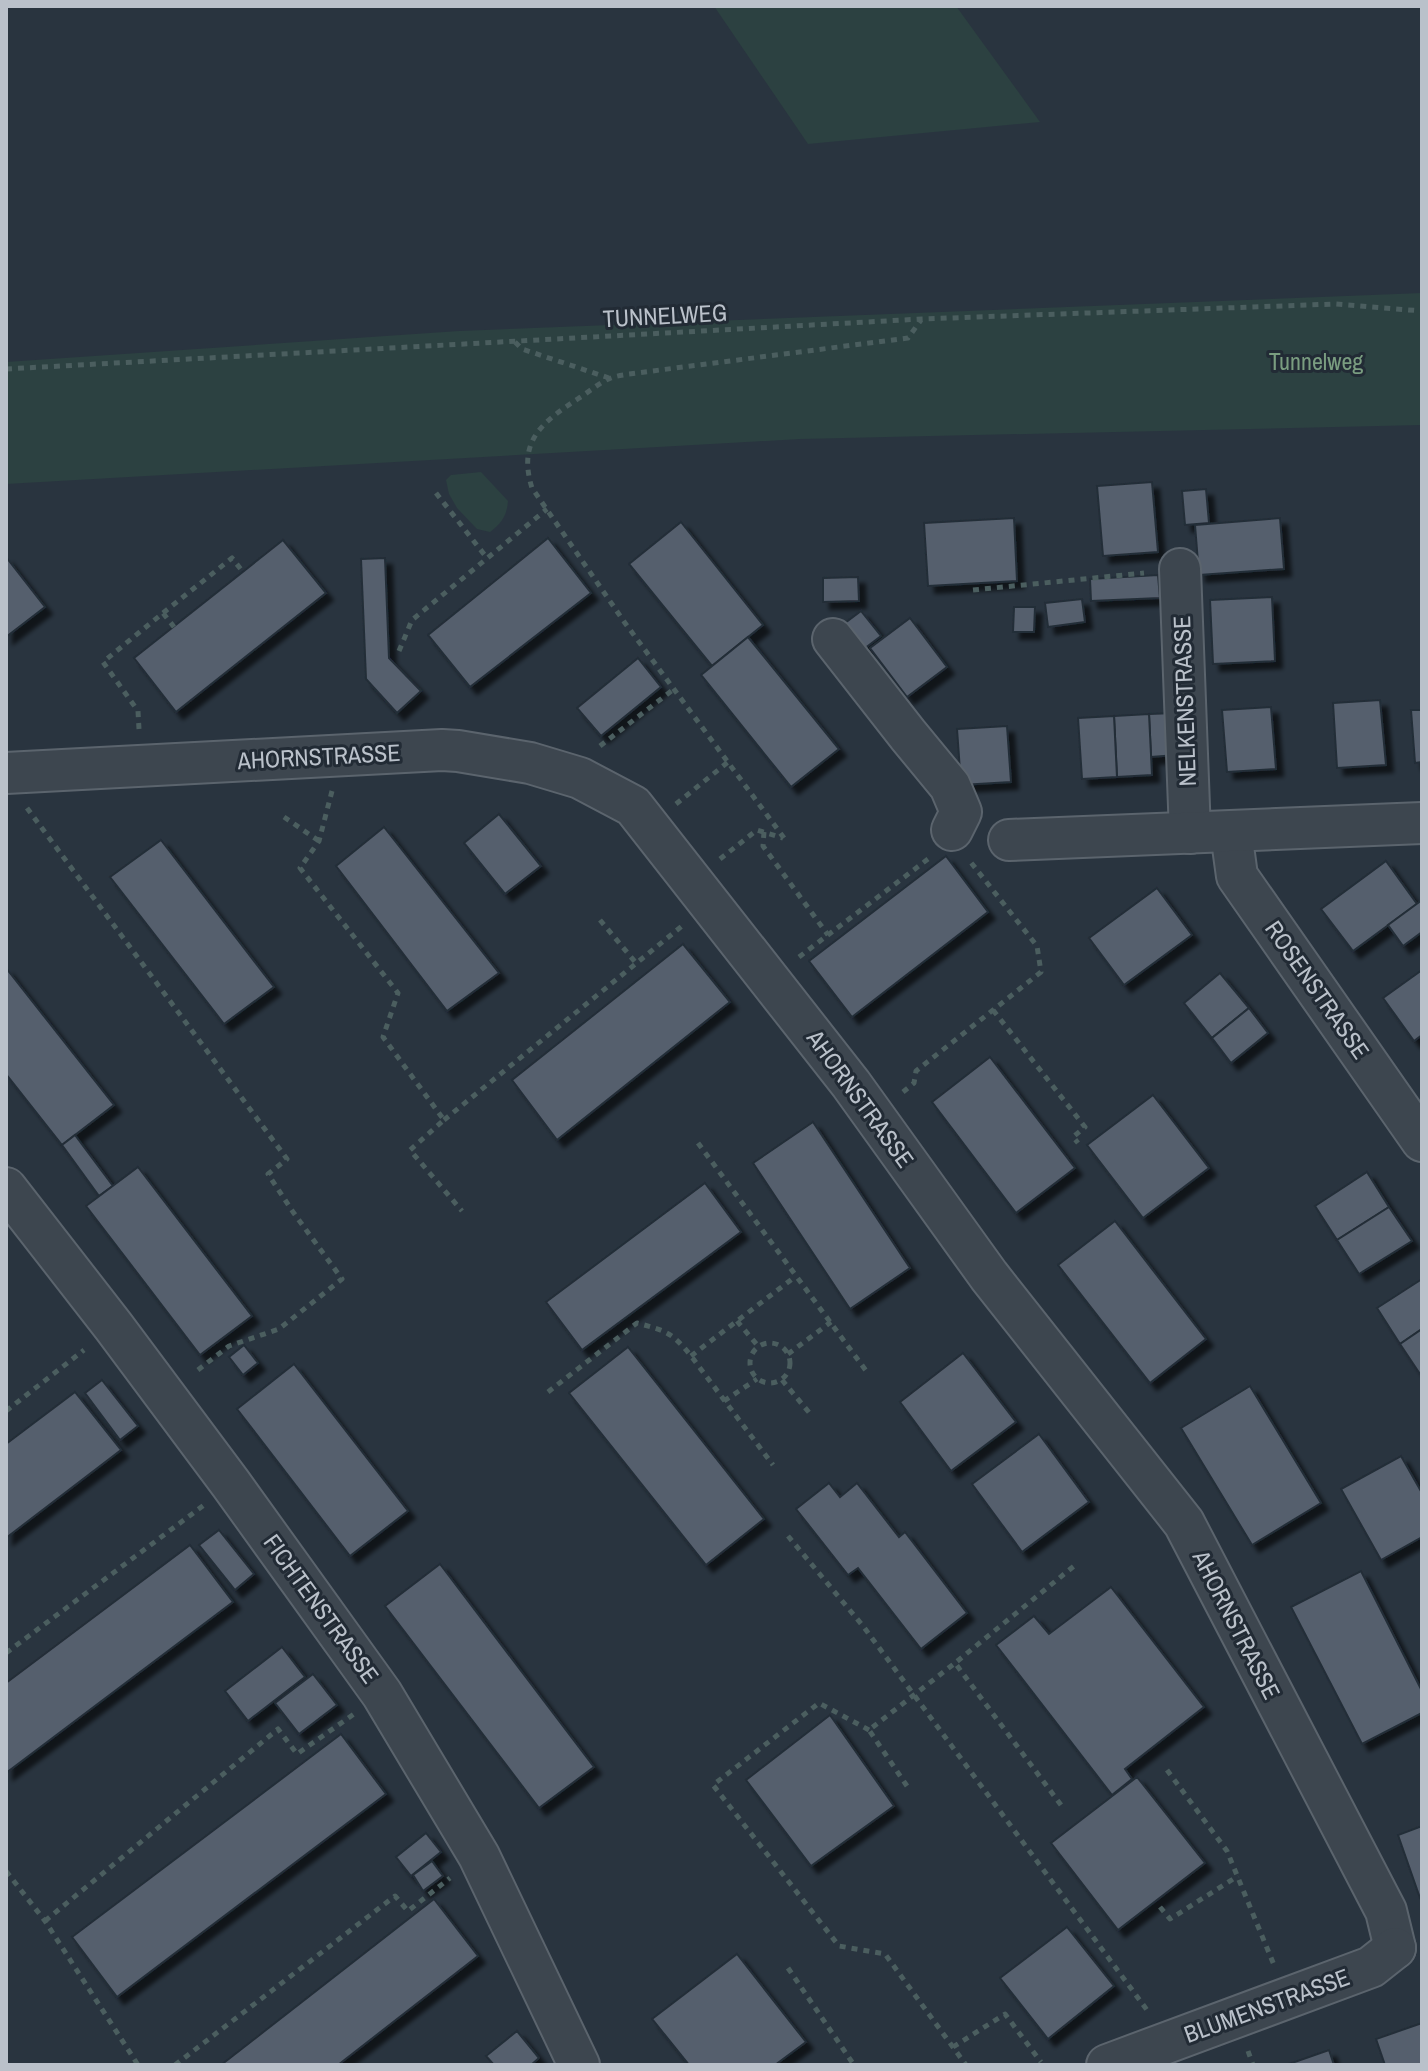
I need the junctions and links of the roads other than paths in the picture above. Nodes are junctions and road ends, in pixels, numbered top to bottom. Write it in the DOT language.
graph roads {
  1 [pos="1180,569"];
  2 [pos="833,639"];
  3 [pos="14,772"];
  4 [pos="1422,823"];
  5 [pos="1231,832"];
  6 [pos="1190,833"];
  7 [pos="953,835"];
  8 [pos="1009,840"];
  9 [pos="1422,1141"];
  10 [pos="6,1188"];
  11 [pos="1408,1952"];
  12 [pos="579,2065"];
  13 [pos="1107,2065"];
  1 -- 6 [label="street, NELKENSTRASSE"];
  2 -- 7 [label="street"];
  3 -- 11 [label="street, AHORNSTRASSE"];
  4 -- 5 [label="street"];
  5 -- 6 [label="street"];
  5 -- 9 [label="street, ROSENSTRASSE"];
  6 -- 8 [label="street"];
  10 -- 12 [label="street, FICHTENSTRASSE"];
  11 -- 13 [label="street, BLUMENSTRASSE"];
}
